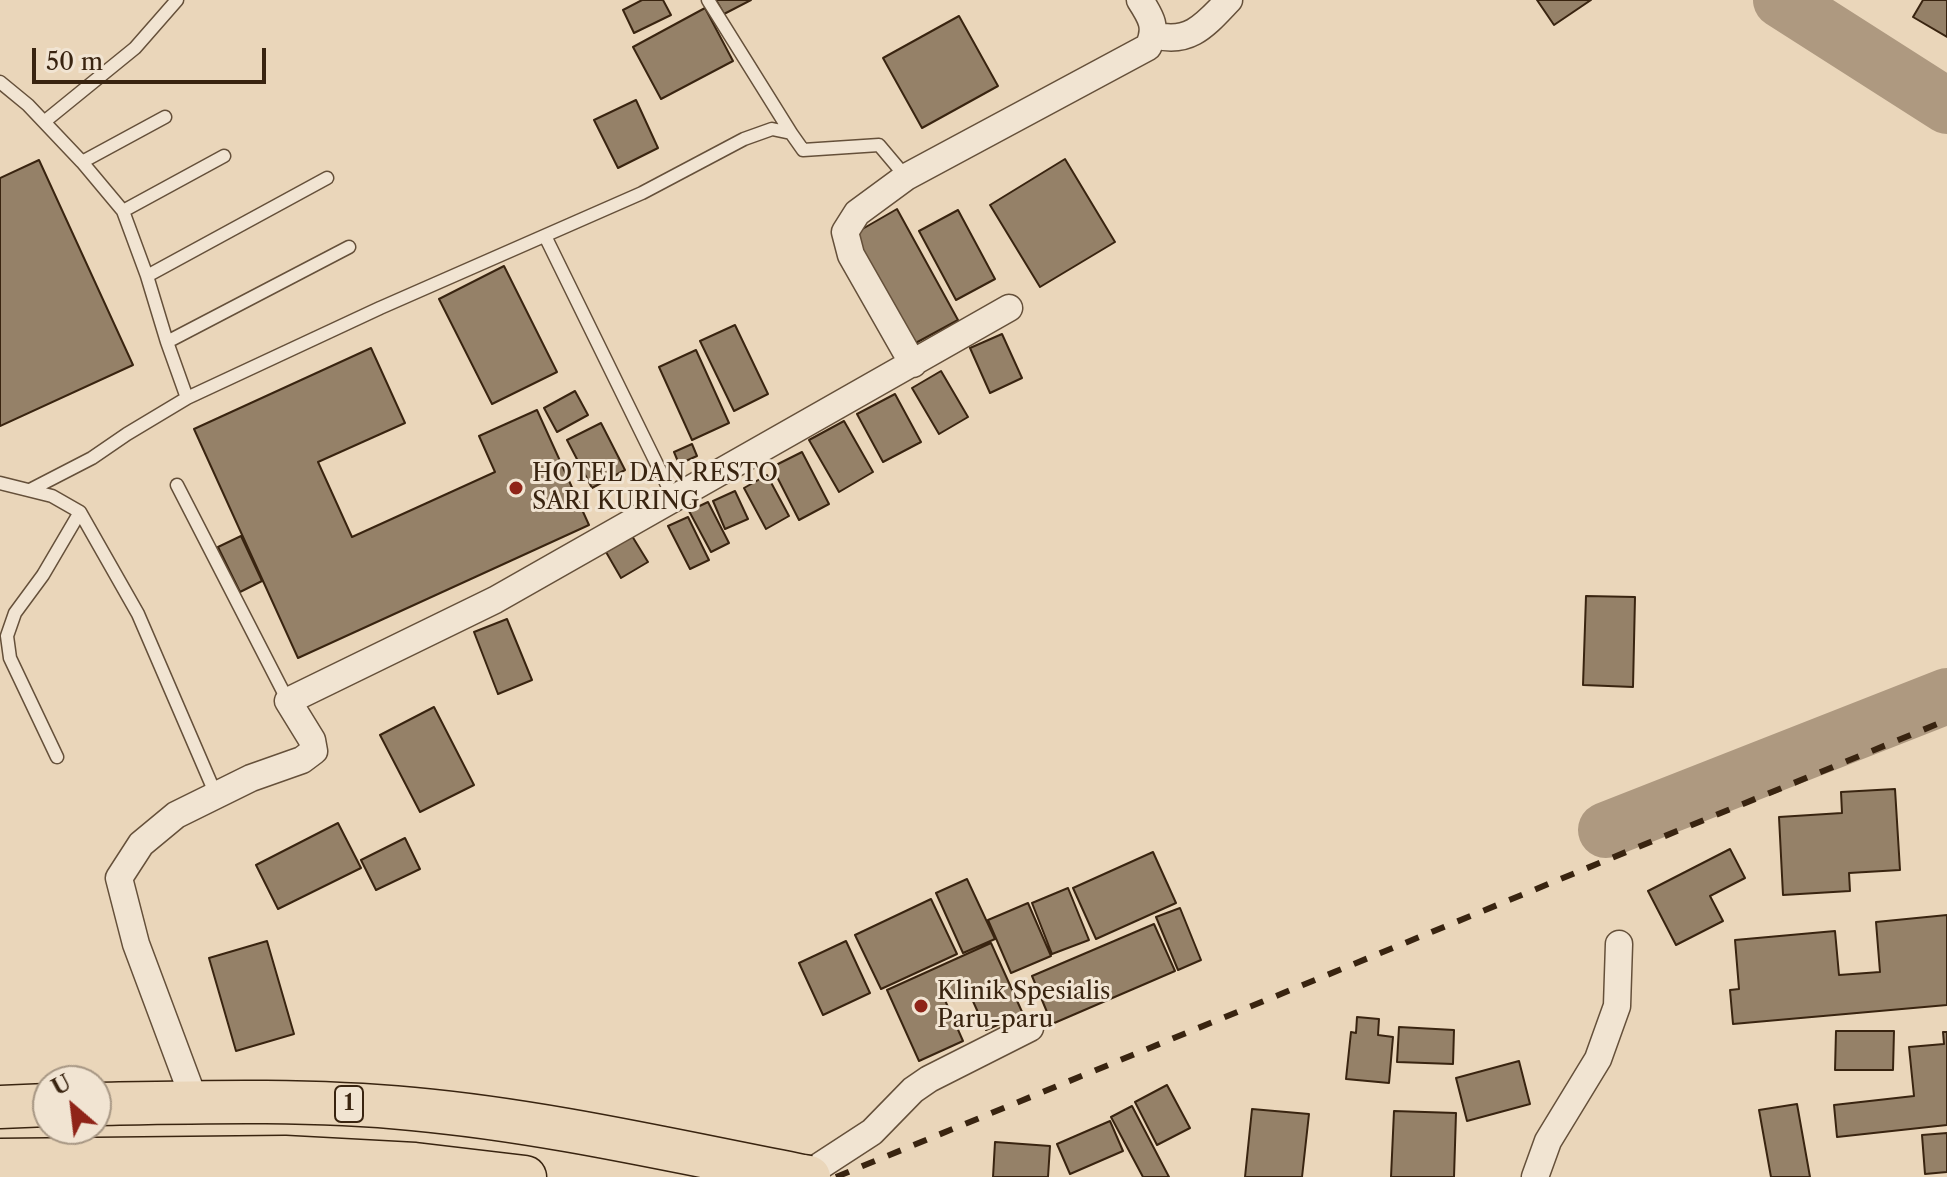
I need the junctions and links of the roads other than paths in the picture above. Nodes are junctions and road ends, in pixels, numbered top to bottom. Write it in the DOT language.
graph roads {
  1 [pos="177,0"];
  2 [pos="708,0"];
  3 [pos="1140,0"];
  4 [pos="1229,0"];
  5 [pos="1154,35"];
  6 [pos="0,82"];
  7 [pos="165,117"];
  8 [pos="44,122"];
  9 [pos="791,133"];
  10 [pos="224,156"];
  11 [pos="82,162"];
  12 [pos="906,177"];
  13 [pos="327,178"];
  14 [pos="123,211"];
  15 [pos="545,236"];
  16 [pos="349,247"];
  17 [pos="147,276"];
  18 [pos="1009,308"];
  19 [pos="167,342"];
  20 [pos="913,364"];
  21 [pos="187,398"];
  22 [pos="0,483"];
  23 [pos="177,485"];
  24 [pos="30,490"];
  25 [pos="673,497"];
  26 [pos="80,512"];
  27 [pos="288,701"];
  28 [pos="57,757"];
  29 [pos="216,795"];
  30 [pos="1619,944"];
  31 [pos="1030,1028"];
  32 [pos="195,1102"];
  33 [pos="112,1104"];
  34 [pos="32,1106"];
  35 [pos="0,1107"];
  36 [pos="0,1160"];
  37 [pos="525,1177"];
  38 [pos="803,1177"];
  39 [pos="809,1177"];
  40 [pos="1535,1177"];
  1 -- 8 [label="lane"];
  2 -- 9 [label="lane"];
  3 -- 5 [label="street"];
  4 -- 5 [label="street"];
  5 -- 12 [label="street"];
  6 -- 8 [label="lane"];
  7 -- 11 [label="lane"];
  8 -- 11 [label="lane"];
  9 -- 12 [label="lane"];
  9 -- 15 [label="lane"];
  10 -- 14 [label="lane"];
  11 -- 14 [label="lane"];
  12 -- 20 [label="street"];
  13 -- 17 [label="lane"];
  14 -- 17 [label="lane"];
  15 -- 21 [label="lane"];
  15 -- 25 [label="lane"];
  16 -- 19 [label="lane"];
  17 -- 19 [label="lane"];
  18 -- 20 [label="street"];
  19 -- 21 [label="lane"];
  20 -- 25 [label="street"];
  21 -- 24 [label="lane"];
  22 -- 24 [label="lane"];
  23 -- 27 [label="lane"];
  24 -- 26 [label="lane"];
  25 -- 27 [label="street"];
  26 -- 28 [label="lane"];
  26 -- 29 [label="lane"];
  27 -- 29 [label="street"];
  29 -- 32 [label="street"];
  30 -- 40 [label="street"];
  31 -- 38 [label="street"];
  32 -- 33 [label="highway, 1"];
  32 -- 39 [label="highway, 1"];
  34 -- 35 [label="highway"];
  36 -- 37 [label="highway"];
}
